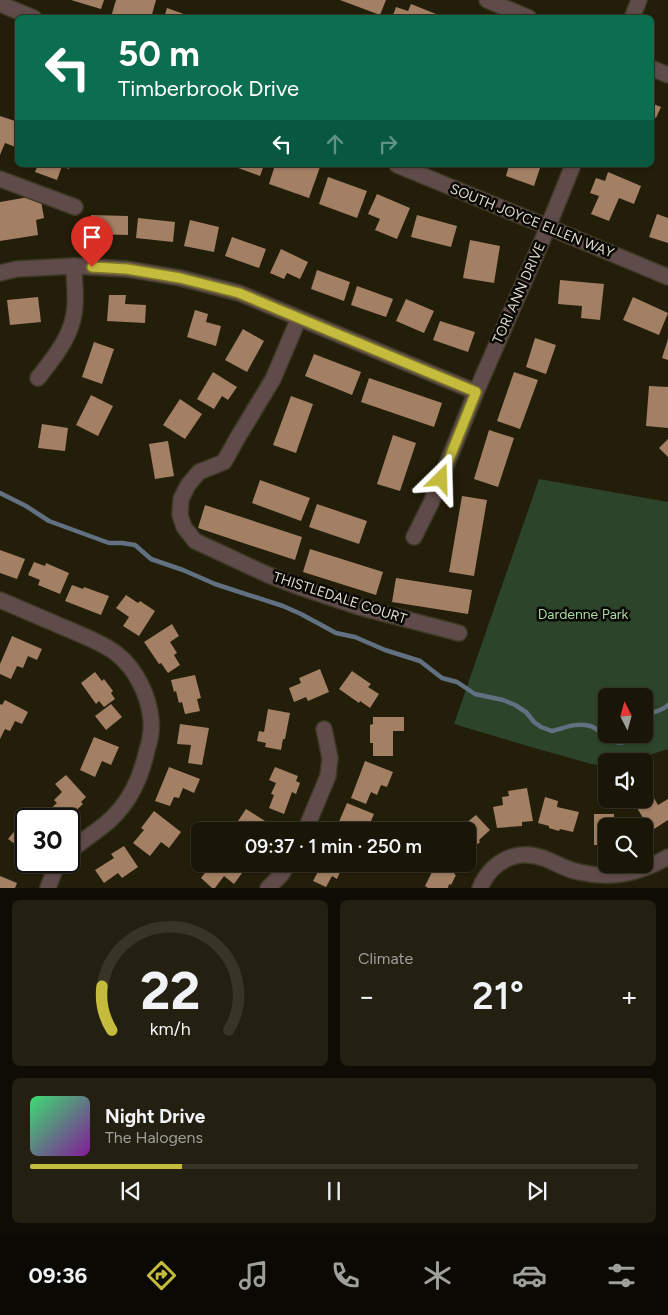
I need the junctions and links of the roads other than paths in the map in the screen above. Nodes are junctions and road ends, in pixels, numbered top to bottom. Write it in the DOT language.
graph roads {
  1 [pos="487,0"];
  2 [pos="638,0"];
  3 [pos="0,4"];
  4 [pos="27,15"];
  5 [pos="522,15"];
  6 [pos="633,15"];
  7 [pos="654,69"];
  8 [pos="668,75"];
  9 [pos="402,167"];
  10 [pos="572,167"];
  11 [pos="0,179"];
  12 [pos="76,207"];
  13 [pos="548,227"];
  14 [pos="74,266"];
  15 [pos="0,273"];
  16 [pos="668,277"];
  17 [pos="299,318"];
  18 [pos="38,378"];
  19 [pos="476,392"];
  20 [pos="414,536"];
  21 [pos="0,600"];
  22 [pos="459,633"];
  23 [pos="324,729"];
  24 [pos="309,822"];
  25 [pos="80,842"];
  26 [pos="668,857"];
  27 [pos="282,872"];
  28 [pos="54,873"];
  29 [pos="48,888"];
  30 [pos="268,888"];
  31 [pos="480,888"];
  1 -- 5 [label="street"];
  2 -- 6 [label="street"];
  3 -- 4 [label="street"];
  7 -- 8 [label="street"];
  9 -- 13 [label="street, SOUTH JOYCE ELLEN WAY"];
  10 -- 13 [label="street, TORI ANN DRIVE"];
  11 -- 12 [label="street"];
  13 -- 16 [label="street, SOUTH JOYCE ELLEN WAY"];
  13 -- 19 [label="street, TORI ANN DRIVE"];
  14 -- 15 [label="street"];
  14 -- 17 [label="street"];
  14 -- 18 [label="street"];
  17 -- 19 [label="street"];
  17 -- 22 [label="street, THISTLEDALE COURT"];
  19 -- 20 [label="street, TORI ANN DRIVE"];
  21 -- 25 [label="street"];
  23 -- 24 [label="street"];
  26 -- 31 [label="street"];
  27 -- 30 [label="street"];
  28 -- 29 [label="street"];
}
